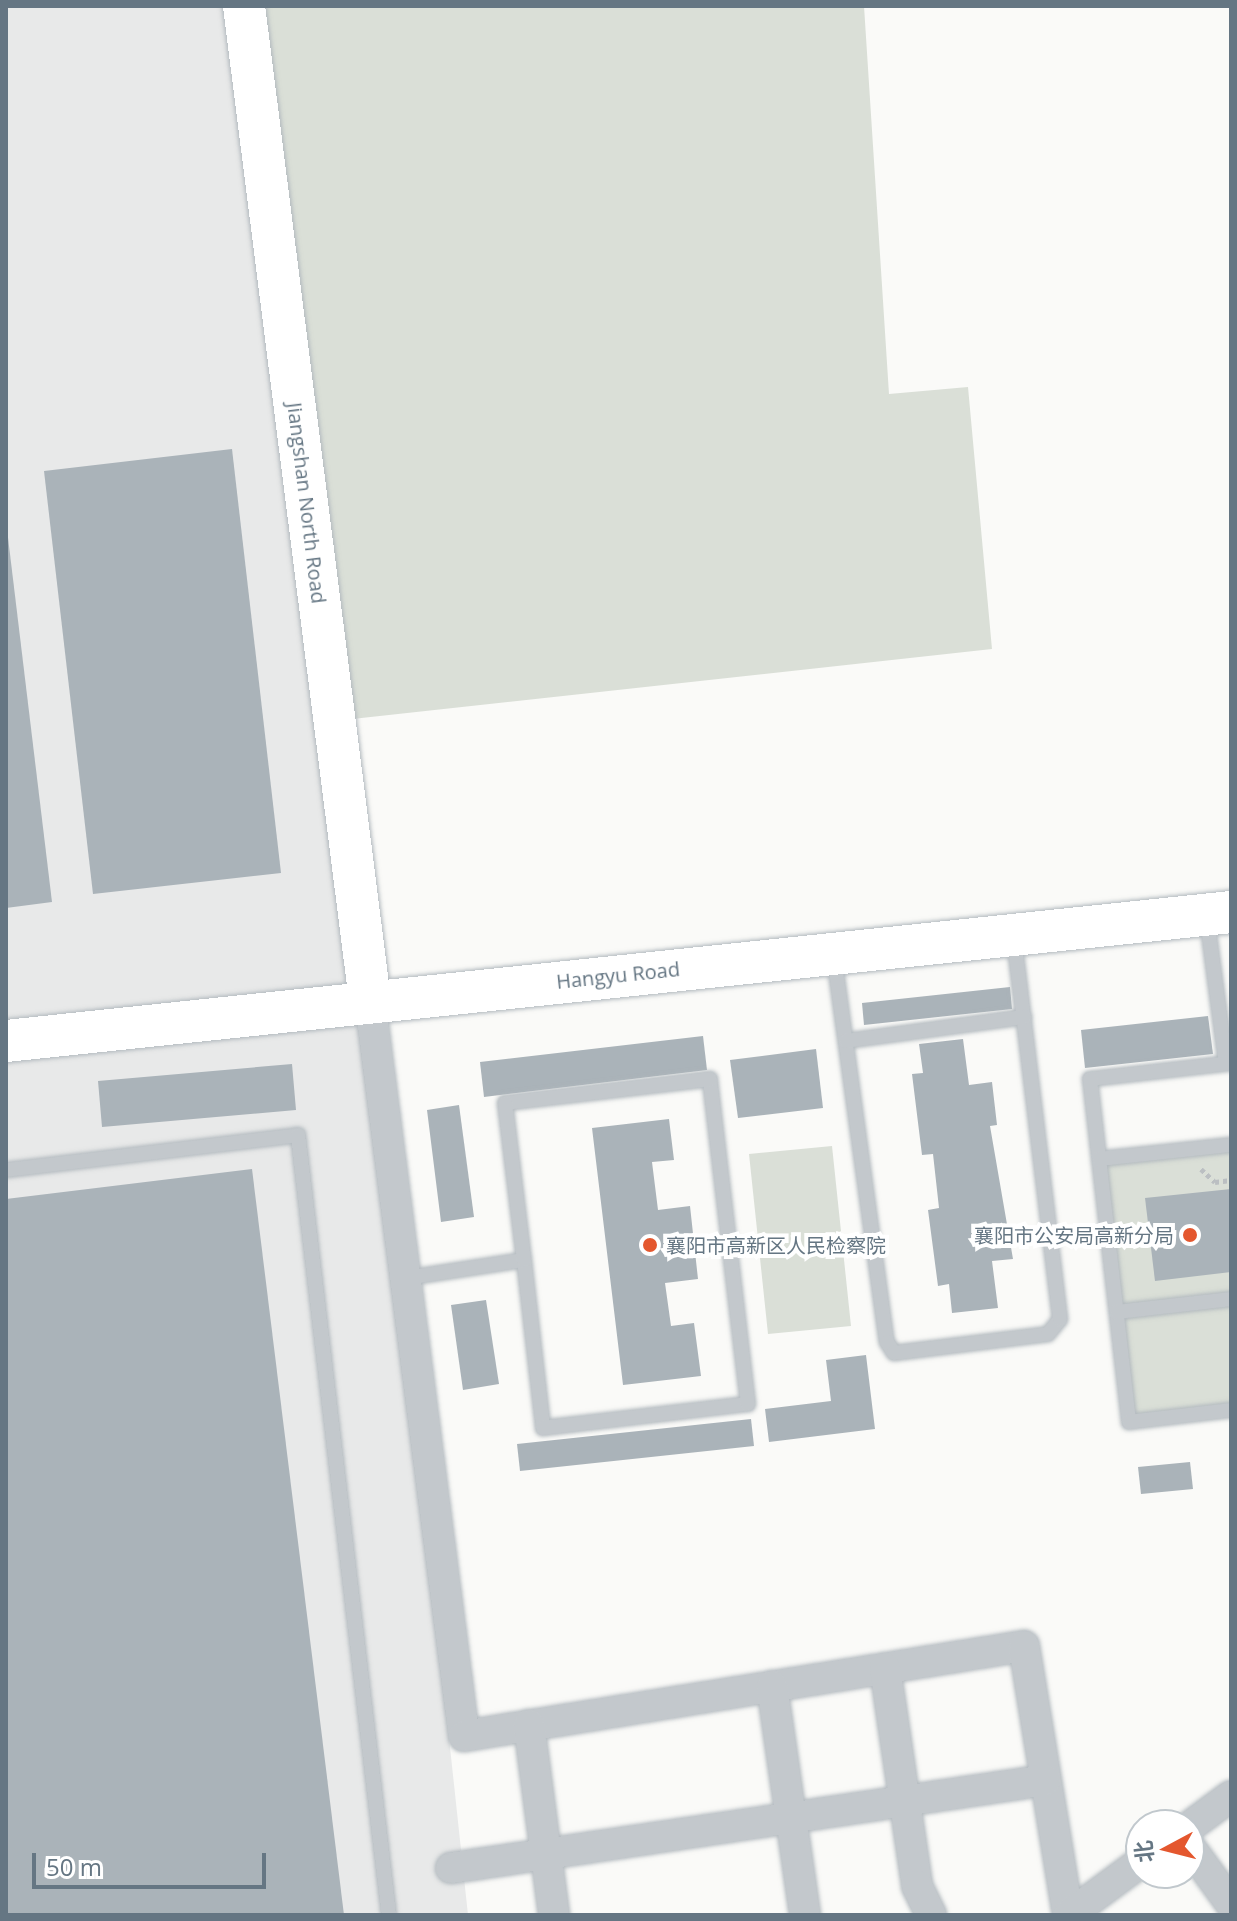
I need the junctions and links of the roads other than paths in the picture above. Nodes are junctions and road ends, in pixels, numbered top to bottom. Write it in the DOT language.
graph roads {
  1 [pos="244,6"];
  2 [pos="1219,913"];
  3 [pos="1014,934"];
  4 [pos="834,953"];
  5 [pos="370,1001"];
  6 [pos="1024,1017"];
  7 [pos="6,1041"];
  8 [pos="846,1041"];
  9 [pos="1229,1063"];
  10 [pos="1231,1145"];
  11 [pos="1099,1159"];
  12 [pos="6,1170"];
  13 [pos="524,1260"];
  14 [pos="406,1278"];
  15 [pos="1231,1299"];
  16 [pos="1117,1312"];
  17 [pos="1231,1410"];
  18 [pos="885,1668"];
  19 [pos="772,1686"];
  20 [pos="529,1725"];
  21 [pos="1046,1780"];
  22 [pos="1231,1796"];
  23 [pos="904,1798"];
  24 [pos="1205,1815"];
  25 [pos="791,1817"];
  26 [pos="545,1854"];
  27 [pos="451,1868"];
  28 [pos="1205,1868"];
  29 [pos="1125,1874"];
  30 [pos="1231,1904"];
  31 [pos="389,1915"];
  32 [pos="554,1915"];
  33 [pos="805,1915"];
  34 [pos="931,1915"];
  35 [pos="1068,1915"];
  1 -- 5 [label="street, Jiangshan North Road"];
  2 -- 3 [label="street, Hangyu Road"];
  2 -- 9 [label="lane"];
  3 -- 4 [label="street, Hangyu Road"];
  3 -- 6 [label="lane"];
  4 -- 5 [label="street, Hangyu Road"];
  4 -- 8 [label="lane"];
  5 -- 7 [label="street, Hangyu Road"];
  5 -- 14 [label="street"];
  6 -- 8 [label="lane"];
  6 -- 8 [label="lane"];
  9 -- 11 [label="lane"];
  10 -- 11 [label="lane"];
  11 -- 16 [label="lane"];
  12 -- 31 [label="lane"];
  13 -- 13 [label="lane"];
  13 -- 14 [label="lane"];
  14 -- 20 [label="street"];
  15 -- 16 [label="lane"];
  16 -- 17 [label="lane"];
  18 -- 19 [label="street"];
  18 -- 21 [label="street"];
  18 -- 23 [label="street"];
  19 -- 20 [label="street"];
  19 -- 25 [label="street"];
  20 -- 26 [label="street"];
  21 -- 23 [label="street"];
  21 -- 35 [label="street"];
  22 -- 24 [label="street"];
  23 -- 25 [label="street"];
  23 -- 34 [label="street"];
  25 -- 26 [label="street"];
  25 -- 33 [label="street"];
  26 -- 27 [label="street"];
  26 -- 32 [label="street"];
  28 -- 30 [label="street"];
  29 -- 35 [label="street"];
}
